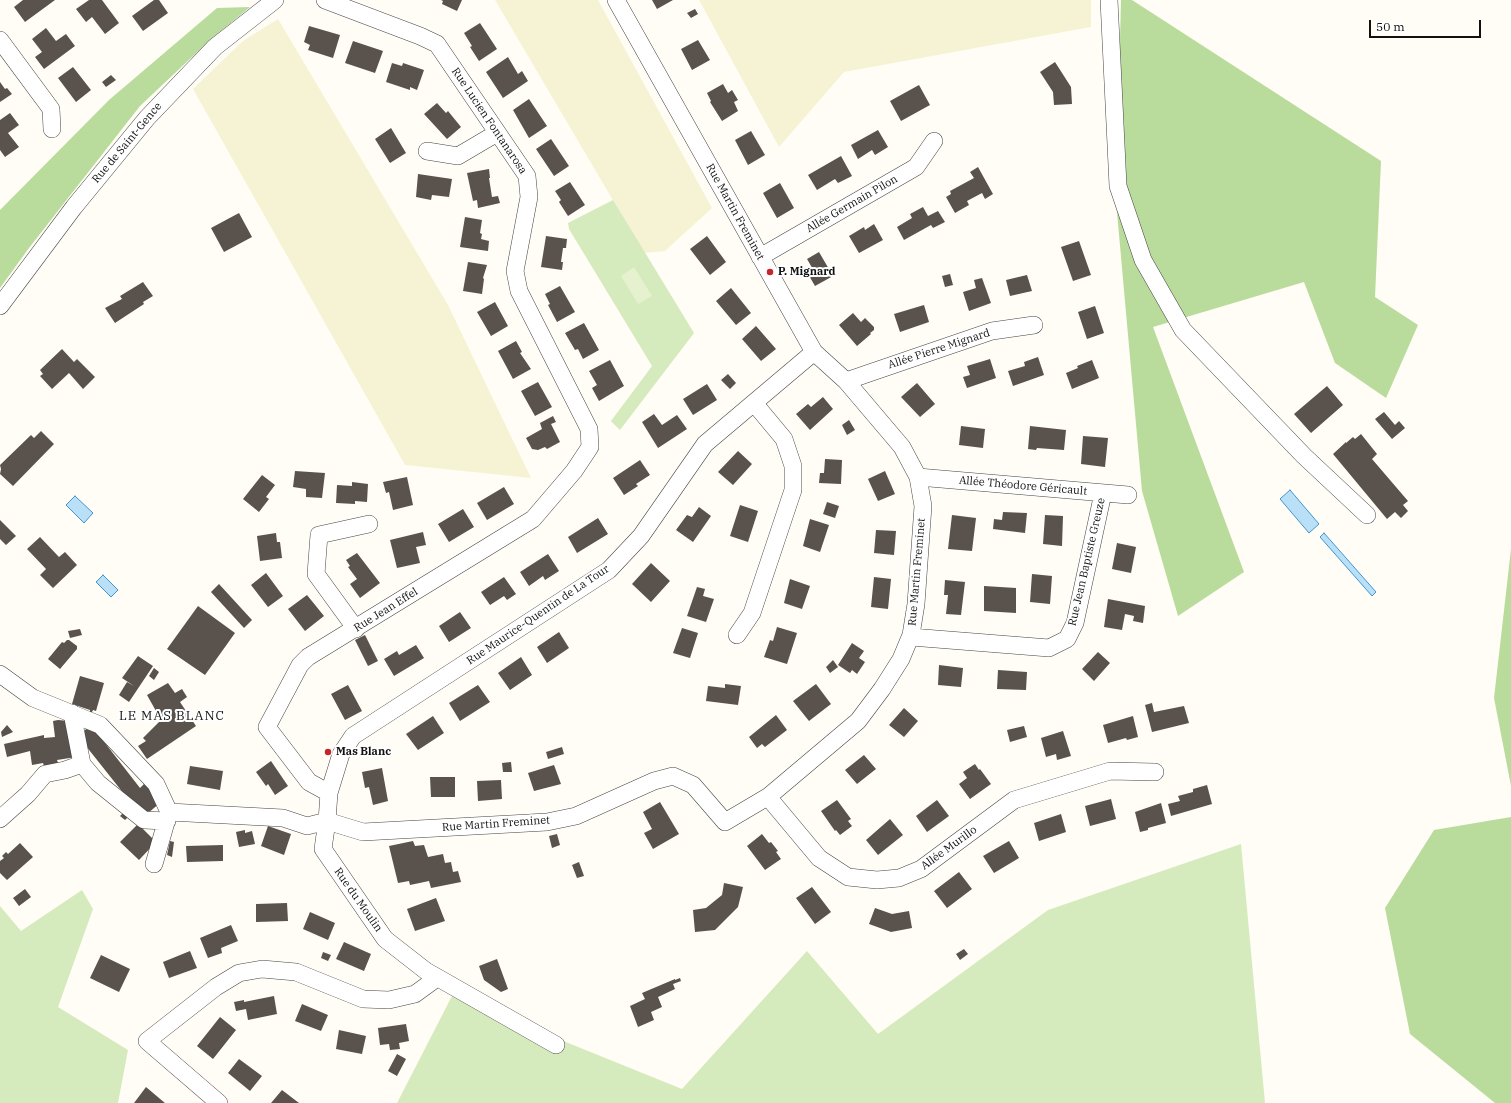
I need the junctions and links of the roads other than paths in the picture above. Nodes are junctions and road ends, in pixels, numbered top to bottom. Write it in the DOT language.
graph roads {
  1 [pos="275,0"];
  2 [pos="325,0"];
  3 [pos="616,0"];
  4 [pos="1109,0"];
  5 [pos="0,40"];
  6 [pos="52,129"];
  7 [pos="497,133"];
  8 [pos="934,142"];
  9 [pos="427,151"];
  10 [pos="760,257"];
  11 [pos="0,306"];
  12 [pos="1034,325"];
  13 [pos="814,352"];
  14 [pos="846,381"];
  15 [pos="754,403"];
  16 [pos="590,447"];
  17 [pos="918,478"];
  18 [pos="1103,493"];
  19 [pos="1128,495"];
  20 [pos="1367,515"];
  21 [pos="369,524"];
  22 [pos="356,629"];
  23 [pos="737,635"];
  24 [pos="910,637"];
  25 [pos="0,674"];
  26 [pos="72,713"];
  27 [pos="82,764"];
  28 [pos="1155,772"];
  29 [pos="329,793"];
  30 [pos="768,797"];
  31 [pos="0,820"];
  32 [pos="327,821"];
  33 [pos="167,822"];
  34 [pos="154,864"];
  35 [pos="437,978"];
  36 [pos="556,1045"];
  37 [pos="219,1103"];
  1 -- 11 [label="street, Rue de Saint-Gence"];
  2 -- 7 [label="street, Rue Lucien Fontanarosa"];
  3 -- 10 [label="street, Rue Martin Freminet"];
  4 -- 20 [label="street"];
  5 -- 6 [label="street"];
  7 -- 9 [label="street"];
  7 -- 16 [label="street, Rue Lucien Fontanarosa"];
  8 -- 10 [label="street, Allée Germain Pilon"];
  10 -- 13 [label="street, Rue Martin Freminet"];
  12 -- 14 [label="street, Allée Pierre Mignard"];
  13 -- 14 [label="street, Rue Martin Freminet"];
  13 -- 15 [label="street, Rue Maurice-Quentin de La Tour"];
  14 -- 17 [label="street, Rue Martin Freminet"];
  15 -- 23 [label="street"];
  15 -- 29 [label="street, Rue Maurice-Quentin de La Tour"];
  16 -- 22 [label="street, Rue Jean Effel"];
  17 -- 18 [label="street, Allée Théodore Géricault"];
  17 -- 24 [label="street, Rue Martin Freminet"];
  18 -- 19 [label="street, Allée Théodore Géricault"];
  18 -- 24 [label="street, Rue Jean Baptiste Greuze"];
  21 -- 22 [label="street"];
  22 -- 29 [label="street, Rue Jean Effel"];
  24 -- 30 [label="street, Rue Martin Freminet"];
  25 -- 26 [label="street"];
  26 -- 27 [label="street"];
  26 -- 33 [label="street"];
  27 -- 31 [label="street"];
  27 -- 33 [label="street"];
  28 -- 30 [label="street, Allée Murillo"];
  29 -- 32 [label="street, Rue Maurice-Quentin de La Tour"];
  30 -- 32 [label="street, Rue Martin Freminet"];
  32 -- 33 [label="street"];
  32 -- 35 [label="street, Rue du Moulin"];
  33 -- 34 [label="street"];
  35 -- 36 [label="street, Rue du Moulin"];
  35 -- 37 [label="street"];
}
